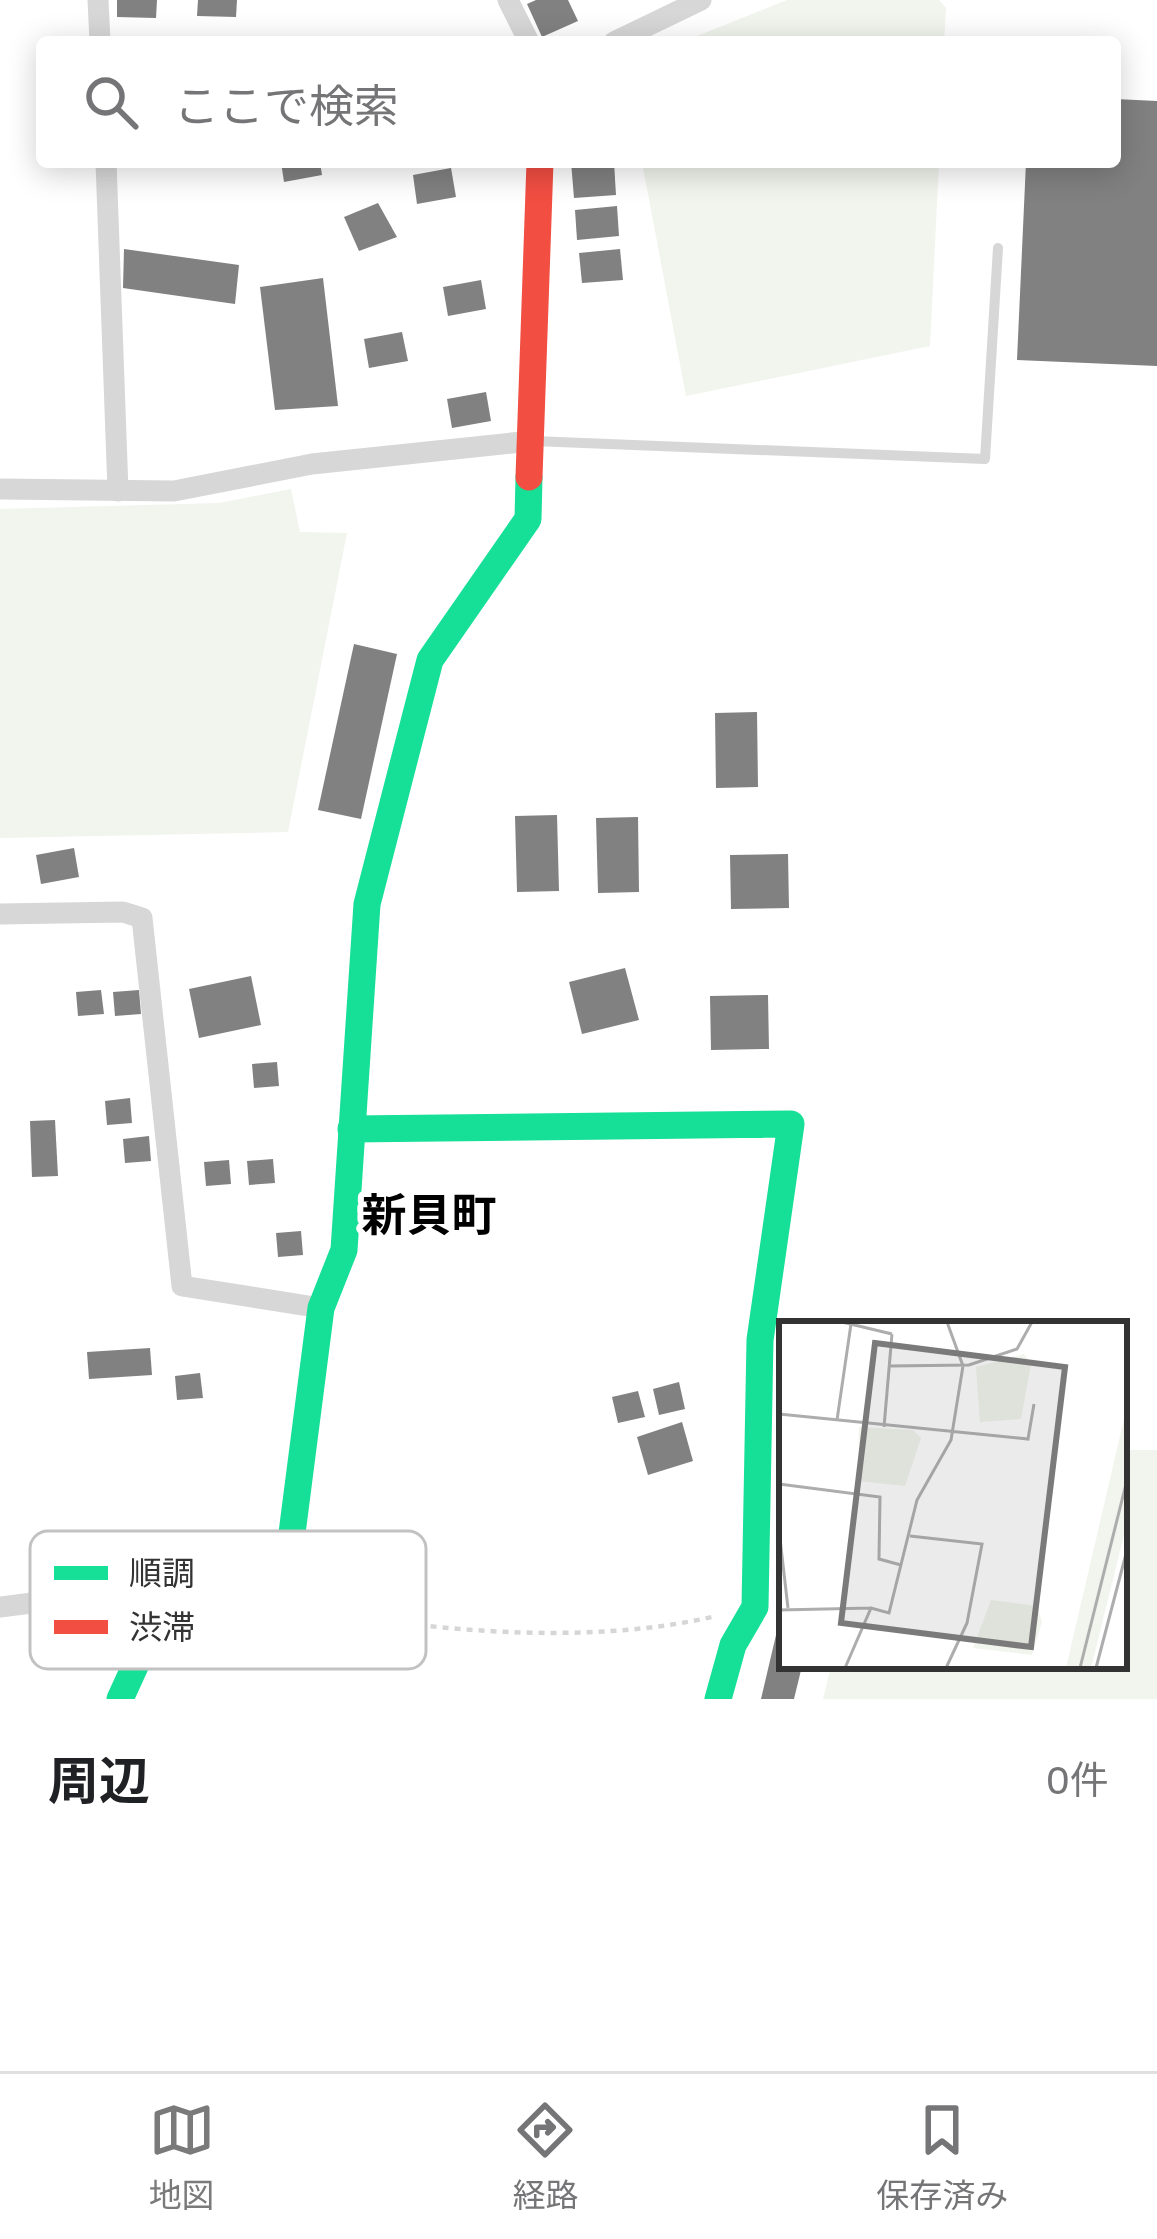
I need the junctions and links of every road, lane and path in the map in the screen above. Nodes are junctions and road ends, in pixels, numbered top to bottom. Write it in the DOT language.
graph roads {
  1 [pos="98,0"];
  2 [pos="508,0"];
  3 [pos="701,0"];
  4 [pos="100,36"];
  5 [pos="527,36"];
  6 [pos="626,36"];
  7 [pos="106,168"];
  8 [pos="540,168"];
  9 [pos="998,248"];
  10 [pos="531,441"];
  11 [pos="0,489"];
  12 [pos="118,491"];
  13 [pos="0,914"];
  14 [pos="351,1129"];
  15 [pos="321,1308"];
  16 [pos="292,1531"];
  17 [pos="30,1603"];
  18 [pos="0,1607"];
  19 [pos="755,1607"];
  20 [pos="426,1626"];
  21 [pos="134,1669"];
  22 [pos="120,1699"];
  23 [pos="718,1699"];
  1 -- 4 [label="street"];
  2 -- 5 [label="street"];
  3 -- 6 [label="street"];
  7 -- 12 [label="street"];
  8 -- 10 [label="street"];
  9 -- 10 [label="lane"];
  10 -- 12 [label="street"];
  10 -- 14 [label="street"];
  11 -- 12 [label="street"];
  13 -- 15 [label="street"];
  14 -- 15 [label="street"];
  14 -- 19 [label="street"];
  15 -- 16 [label="street"];
  17 -- 18 [label="street"];
  19 -- 20 [label="path"];
  19 -- 23 [label="street"];
  21 -- 22 [label="street"];
}
